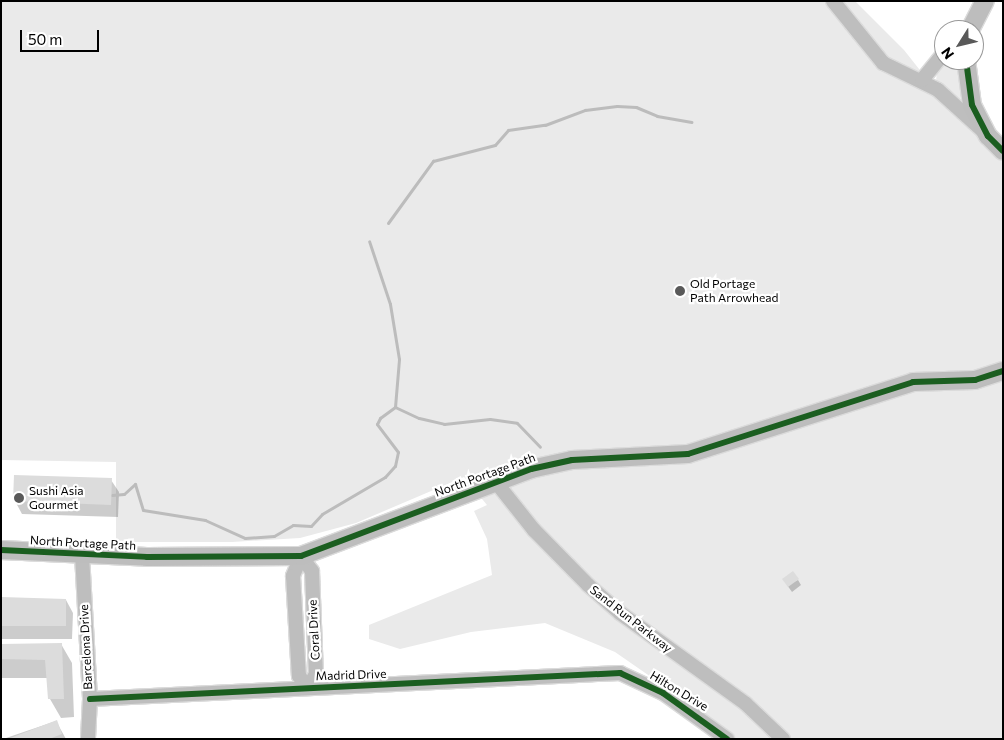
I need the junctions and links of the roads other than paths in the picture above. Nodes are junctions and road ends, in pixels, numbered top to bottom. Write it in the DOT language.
graph roads {
  1 [pos="833,1"];
  2 [pos="984,3"];
  3 [pos="970,20"];
  4 [pos="975,20"];
  5 [pos="934,65"];
  6 [pos="967,70"];
  7 [pos="922,80"];
  8 [pos="988,136"];
  9 [pos="1003,151"];
  10 [pos="1003,372"];
  11 [pos="495,481"];
  12 [pos="1,550"];
  13 [pos="82,554"];
  14 [pos="302,556"];
  15 [pos="613,673"];
  16 [pos="308,688"];
  17 [pos="90,699"];
  18 [pos="88,739"];
  19 [pos="727,739"];
  20 [pos="783,739"];
  1 -- 7 [label="street"];
  2 -- 3 [label="street"];
  2 -- 4 [label="main road"];
  5 -- 7 [label="street"];
  6 -- 8 [label="main road"];
  7 -- 8 [label="street"];
  8 -- 9 [label="main road"];
  10 -- 11 [label="main road, North Portage Path"];
  11 -- 14 [label="main road, North Portage Path"];
  11 -- 20 [label="street, Sand Run Parkway"];
  12 -- 13 [label="main road, North Portage Path"];
  13 -- 14 [label="main road, North Portage Path"];
  13 -- 17 [label="street, Barcelona Drive"];
  14 -- 16 [label="street, Coral Drive"];
  15 -- 16 [label="street, Madrid Drive"];
  15 -- 19 [label="street, Hilton Drive"];
  16 -- 17 [label="street, Madrid Drive"];
  17 -- 18 [label="street, Barcelona Drive"];
}
